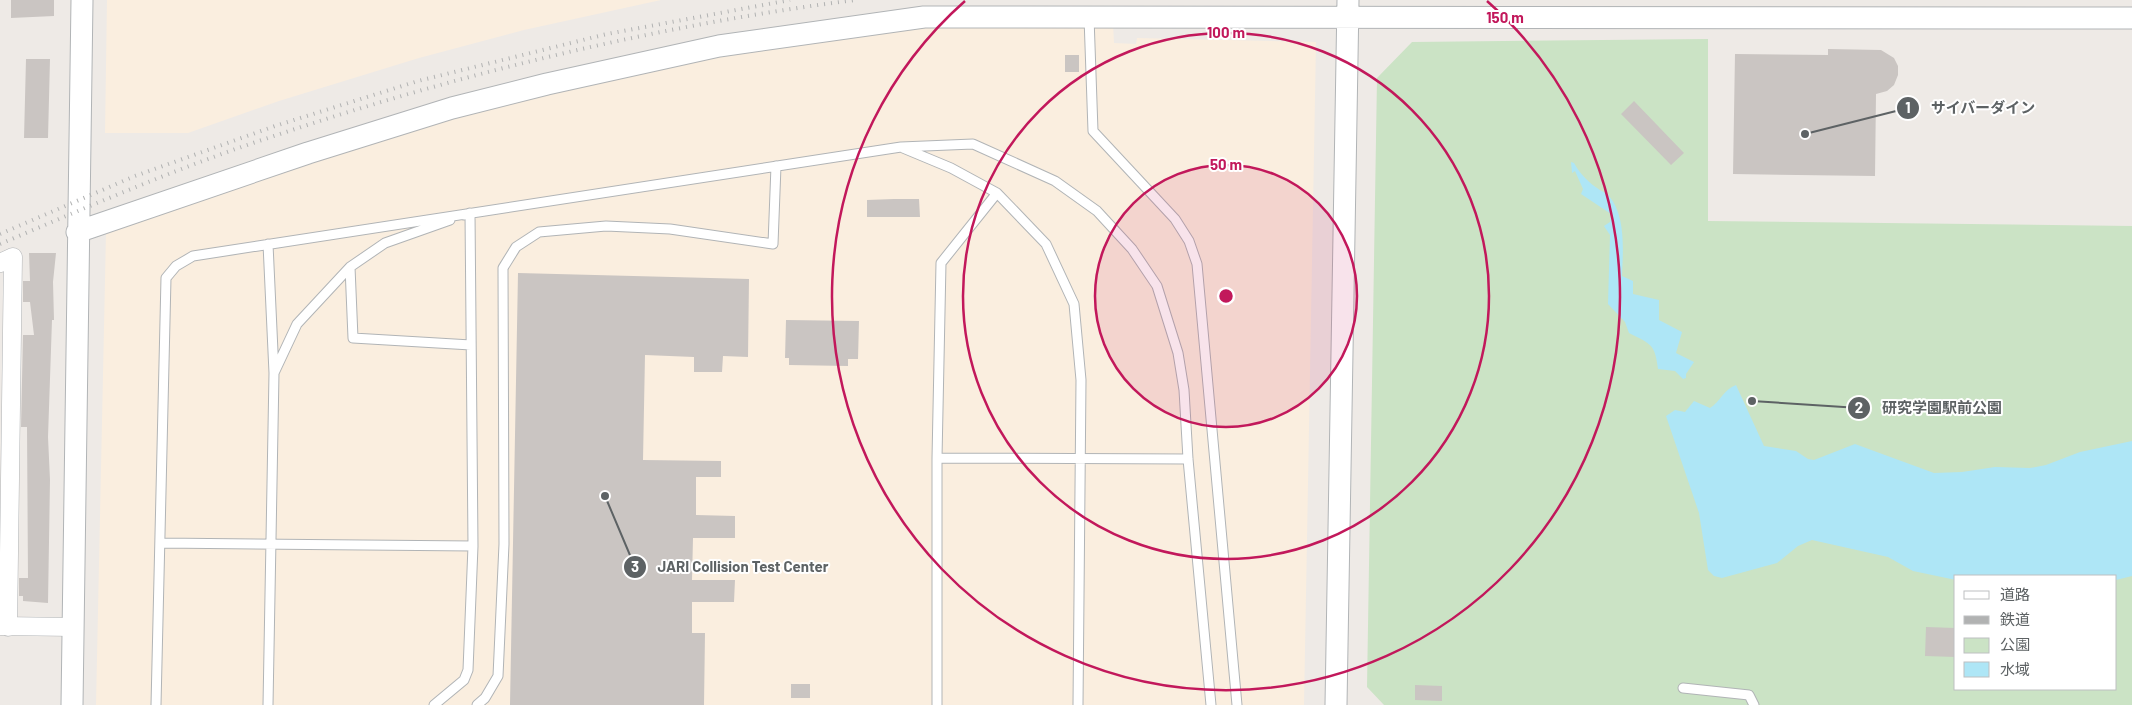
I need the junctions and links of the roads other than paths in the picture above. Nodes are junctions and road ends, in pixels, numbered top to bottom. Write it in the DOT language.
graph roads {
  1 [pos="82,0"];
  2 [pos="1348,9"];
  3 [pos="1089,16"];
  4 [pos="2132,18"];
  5 [pos="900,147"];
  6 [pos="776,166"];
  7 [pos="996,193"];
  8 [pos="470,213"];
  9 [pos="77,232"];
  10 [pos="268,244"];
  11 [pos="0,263"];
  12 [pos="350,267"];
  13 [pos="471,344"];
  14 [pos="274,373"];
  15 [pos="937,458"];
  16 [pos="1080,459"];
  17 [pos="1188,459"];
  18 [pos="161,543"];
  19 [pos="270,544"];
  20 [pos="472,546"];
  21 [pos="5,572"];
  22 [pos="4,627"];
  23 [pos="72,627"];
  24 [pos="1683,688"];
  25 [pos="72,705"];
  26 [pos="156,705"];
  27 [pos="268,705"];
  28 [pos="434,705"];
  29 [pos="477,705"];
  30 [pos="937,705"];
  31 [pos="1078,705"];
  32 [pos="1211,705"];
  33 [pos="1237,705"];
  34 [pos="1336,705"];
  35 [pos="1754,705"];
  1 -- 9 [label="street"];
  2 -- 3 [label="street"];
  2 -- 4 [label="street"];
  2 -- 34 [label="street"];
  3 -- 9 [label="street"];
  3 -- 33 [label="lane"];
  5 -- 6 [label="lane"];
  5 -- 7 [label="lane"];
  5 -- 17 [label="lane"];
  6 -- 8 [label="lane"];
  6 -- 29 [label="lane"];
  7 -- 15 [label="lane"];
  7 -- 16 [label="lane"];
  8 -- 10 [label="lane"];
  8 -- 12 [label="lane"];
  8 -- 13 [label="lane"];
  9 -- 23 [label="street"];
  10 -- 14 [label="lane"];
  10 -- 18 [label="lane"];
  11 -- 21 [label="street"];
  12 -- 13 [label="lane"];
  12 -- 14 [label="lane"];
  13 -- 20 [label="lane"];
  14 -- 19 [label="lane"];
  15 -- 16 [label="lane"];
  15 -- 30 [label="lane"];
  16 -- 17 [label="lane"];
  16 -- 31 [label="lane"];
  17 -- 32 [label="lane"];
  18 -- 19 [label="lane"];
  18 -- 26 [label="lane"];
  19 -- 20 [label="lane"];
  19 -- 27 [label="lane"];
  20 -- 28 [label="lane"];
  21 -- 22 [label="street"];
  22 -- 23 [label="street"];
  23 -- 25 [label="street"];
  24 -- 35 [label="lane"];
}
